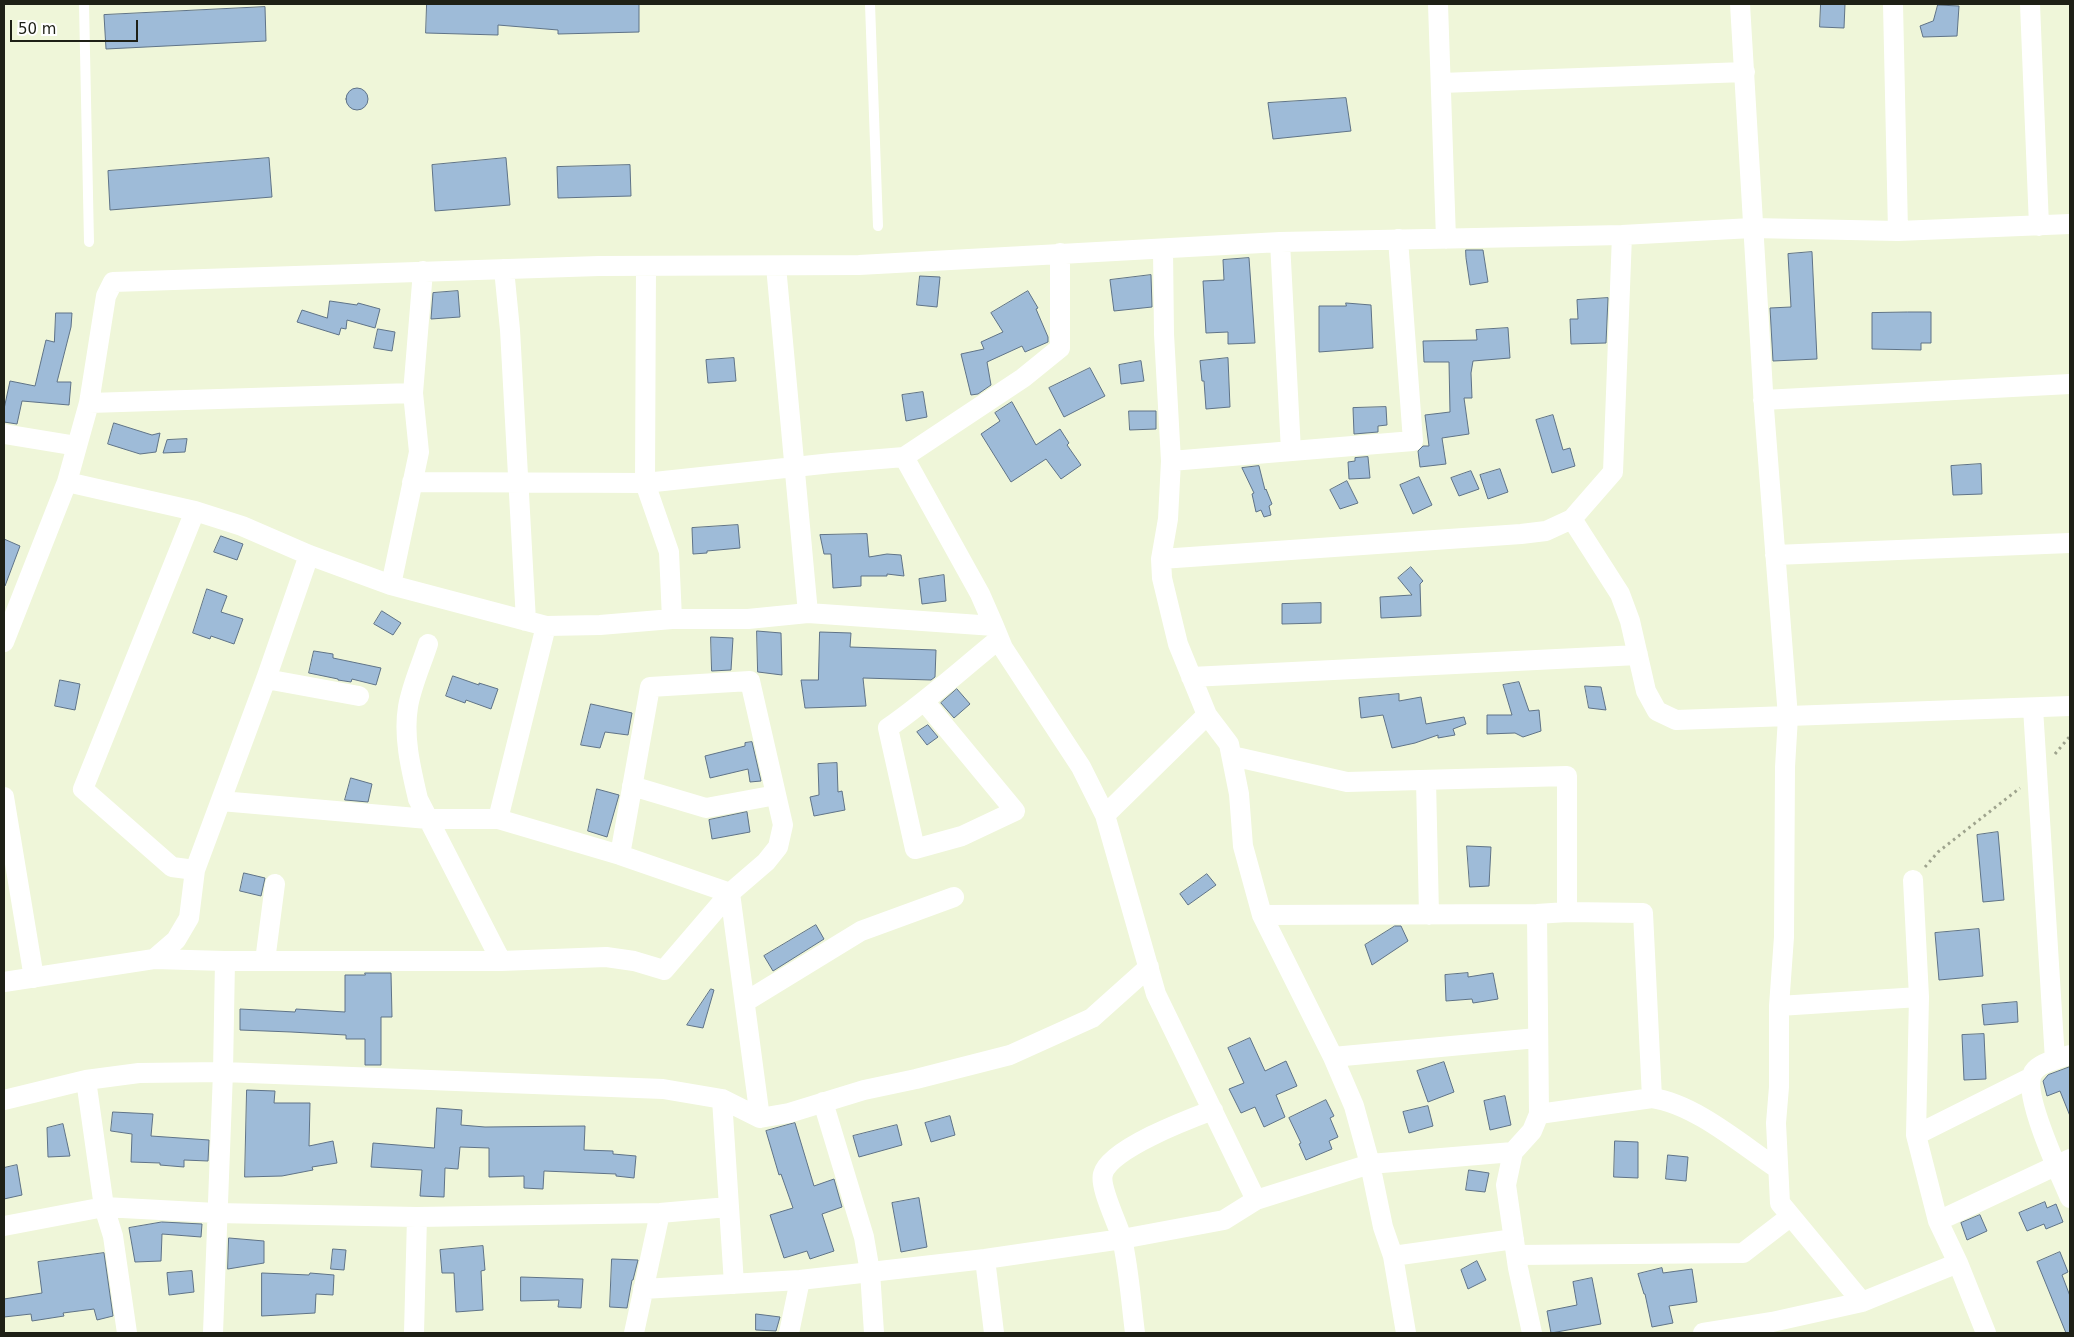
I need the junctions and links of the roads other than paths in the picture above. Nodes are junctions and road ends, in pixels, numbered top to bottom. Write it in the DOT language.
graph roads {
  1 [pos="84,4"];
  2 [pos="870,4"];
  3 [pos="1438,4"];
  4 [pos="1740,4"];
  5 [pos="1893,4"];
  6 [pos="2030,4"];
  7 [pos="1745,72"];
  8 [pos="1441,82"];
  9 [pos="2070,224"];
  10 [pos="878,226"];
  11 [pos="2039,226"];
  12 [pos="1752,228"];
  13 [pos="1898,232"];
  14 [pos="1622,235"];
  15 [pos="1446,238"];
  16 [pos="1398,239"];
  17 [pos="89,242"];
  18 [pos="1280,242"];
  19 [pos="1163,250"];
  20 [pos="1060,253"];
  21 [pos="776,266"];
  22 [pos="646,267"];
  23 [pos="504,269"];
  24 [pos="423,271"];
  25 [pos="2070,384"];
  26 [pos="413,393"];
  27 [pos="1763,400"];
  28 [pos="89,403"];
  29 [pos="4,434"];
  30 [pos="77,446"];
  31 [pos="1291,451"];
  32 [pos="904,457"];
  33 [pos="1172,461"];
  34 [pos="794,467"];
  35 [pos="66,482"];
  36 [pos="412,482"];
  37 [pos="517,482"];
  38 [pos="645,483"];
  39 [pos="196,510"];
  40 [pos="1572,519"];
  41 [pos="2070,542"];
  42 [pos="309,555"];
  43 [pos="1775,555"];
  44 [pos="1161,559"];
  45 [pos="391,585"];
  46 [pos="808,613"];
  47 [pos="672,619"];
  48 [pos="526,621"];
  49 [pos="546,626"];
  50 [pos="996,632"];
  51 [pos="4,642"];
  52 [pos="428,644"];
  53 [pos="1638,655"];
  54 [pos="1191,677"];
  55 [pos="266,679"];
  56 [pos="360,696"];
  57 [pos="924,701"];
  58 [pos="2070,706"];
  59 [pos="2033,708"];
  60 [pos="1207,715"];
  61 [pos="1788,717"];
  62 [pos="1232,756"];
  63 [pos="1426,780"];
  64 [pos="632,786"];
  65 [pos="776,795"];
  66 [pos="4,797"];
  67 [pos="220,802"];
  68 [pos="1105,815"];
  69 [pos="428,819"];
  70 [pos="498,819"];
  71 [pos="620,855"];
  72 [pos="196,870"];
  73 [pos="1913,880"];
  74 [pos="275,884"];
  75 [pos="730,893"];
  76 [pos="954,897"];
  77 [pos="1567,912"];
  78 [pos="1429,914"];
  79 [pos="1537,914"];
  80 [pos="1262,915"];
  81 [pos="154,959"];
  82 [pos="225,961"];
  83 [pos="265,961"];
  84 [pos="501,961"];
  85 [pos="1149,967"];
  86 [pos="34,978"];
  87 [pos="4,982"];
  88 [pos="1919,997"];
  89 [pos="745,1002"];
  90 [pos="1779,1006"];
  91 [pos="1537,1038"];
  92 [pos="1333,1057"];
  93 [pos="2063,1058"];
  94 [pos="223,1072"];
  95 [pos="2030,1078"];
  96 [pos="86,1080"];
  97 [pos="1652,1098"];
  98 [pos="722,1099"];
  99 [pos="4,1100"];
  100 [pos="824,1102"];
  101 [pos="1213,1110"];
  102 [pos="1539,1114"];
  103 [pos="760,1118"];
  104 [pos="1916,1135"];
  105 [pos="1513,1152"];
  106 [pos="2063,1162"];
  107 [pos="1370,1164"];
  108 [pos="1778,1169"];
  109 [pos="2070,1198"];
  110 [pos="1256,1200"];
  111 [pos="104,1206"];
  112 [pos="728,1207"];
  113 [pos="216,1213"];
  114 [pos="660,1213"];
  115 [pos="1792,1216"];
  116 [pos="417,1217"];
  117 [pos="1938,1221"];
  118 [pos="4,1226"];
  119 [pos="1122,1239"];
  120 [pos="1515,1247"];
  121 [pos="1393,1256"];
  122 [pos="985,1259"];
  123 [pos="1958,1263"];
  124 [pos="870,1272"];
  125 [pos="800,1280"];
  126 [pos="734,1284"];
  127 [pos="643,1289"];
  128 [pos="1862,1302"];
  129 [pos="127,1333"];
  130 [pos="213,1333"];
  131 [pos="414,1333"];
  132 [pos="634,1333"];
  133 [pos="790,1333"];
  134 [pos="874,1333"];
  135 [pos="994,1333"];
  136 [pos="1135,1333"];
  137 [pos="1406,1333"];
  138 [pos="1532,1333"];
  139 [pos="1703,1333"];
  140 [pos="1986,1333"];
  1 -- 17 [label="lane"];
  2 -- 10 [label="lane"];
  3 -- 8 [label="street"];
  4 -- 7 [label="street"];
  5 -- 13 [label="street"];
  6 -- 11 [label="street"];
  7 -- 8 [label="street"];
  7 -- 12 [label="street"];
  8 -- 15 [label="street"];
  9 -- 11 [label="street"];
  11 -- 13 [label="street"];
  12 -- 13 [label="street"];
  12 -- 14 [label="street"];
  12 -- 27 [label="street"];
  14 -- 15 [label="street"];
  14 -- 40 [label="street"];
  15 -- 16 [label="street"];
  16 -- 18 [label="street"];
  16 -- 31 [label="street"];
  18 -- 19 [label="street"];
  18 -- 31 [label="street"];
  19 -- 20 [label="street"];
  19 -- 33 [label="street"];
  20 -- 21 [label="street"];
  20 -- 32 [label="street"];
  21 -- 22 [label="street"];
  21 -- 34 [label="street"];
  22 -- 23 [label="street"];
  22 -- 38 [label="street"];
  23 -- 24 [label="street"];
  23 -- 37 [label="street"];
  24 -- 26 [label="street"];
  24 -- 28 [label="street"];
  25 -- 27 [label="street"];
  26 -- 28 [label="street"];
  26 -- 36 [label="street"];
  27 -- 43 [label="street"];
  28 -- 30 [label="street"];
  29 -- 30 [label="street"];
  30 -- 35 [label="street"];
  31 -- 33 [label="street"];
  32 -- 34 [label="street"];
  32 -- 50 [label="street"];
  33 -- 44 [label="street"];
  34 -- 38 [label="street"];
  34 -- 46 [label="street"];
  35 -- 39 [label="street"];
  35 -- 51 [label="street"];
  36 -- 37 [label="street"];
  36 -- 45 [label="street"];
  37 -- 38 [label="street"];
  37 -- 48 [label="street"];
  38 -- 47 [label="street"];
  39 -- 42 [label="street"];
  39 -- 72 [label="street"];
  40 -- 44 [label="street"];
  40 -- 53 [label="street"];
  41 -- 43 [label="street"];
  42 -- 45 [label="street"];
  42 -- 55 [label="street"];
  43 -- 61 [label="street"];
  44 -- 54 [label="street"];
  45 -- 48 [label="street"];
  46 -- 47 [label="street"];
  46 -- 50 [label="street"];
  47 -- 49 [label="street"];
  48 -- 49 [label="street"];
  49 -- 70 [label="street"];
  50 -- 57 [label="street"];
  50 -- 68 [label="street"];
  52 -- 69 [label="street"];
  53 -- 54 [label="street"];
  53 -- 61 [label="street"];
  54 -- 60 [label="street"];
  55 -- 56 [label="street"];
  55 -- 67 [label="street"];
  57 -- 57 [label="street"];
  58 -- 59 [label="street"];
  59 -- 61 [label="street"];
  59 -- 93 [label="street"];
  60 -- 62 [label="street"];
  60 -- 68 [label="street"];
  61 -- 90 [label="street"];
  62 -- 63 [label="street"];
  62 -- 80 [label="street"];
  63 -- 77 [label="street"];
  63 -- 78 [label="street"];
  64 -- 65 [label="street"];
  64 -- 65 [label="street"];
  64 -- 71 [label="street"];
  65 -- 75 [label="street"];
  66 -- 86 [label="street"];
  67 -- 69 [label="street"];
  67 -- 72 [label="street"];
  68 -- 85 [label="street"];
  69 -- 70 [label="street"];
  69 -- 84 [label="street"];
  70 -- 71 [label="street"];
  71 -- 75 [label="street"];
  72 -- 81 [label="street"];
  73 -- 88 [label="street"];
  74 -- 83 [label="street"];
  75 -- 84 [label="street"];
  75 -- 89 [label="street"];
  76 -- 89 [label="street"];
  77 -- 79 [label="street"];
  77 -- 97 [label="street"];
  78 -- 79 [label="street"];
  78 -- 80 [label="street"];
  79 -- 91 [label="street"];
  80 -- 92 [label="street"];
  81 -- 82 [label="street"];
  81 -- 86 [label="street"];
  82 -- 83 [label="street"];
  82 -- 94 [label="street"];
  83 -- 84 [label="street"];
  85 -- 100 [label="street"];
  85 -- 101 [label="street"];
  86 -- 87 [label="street"];
  88 -- 90 [label="street"];
  88 -- 104 [label="street"];
  89 -- 103 [label="street"];
  90 -- 108 [label="street"];
  91 -- 92 [label="street"];
  91 -- 102 [label="street"];
  92 -- 107 [label="street"];
  93 -- 95 [label="street"];
  94 -- 96 [label="street"];
  94 -- 98 [label="street"];
  94 -- 113 [label="street"];
  95 -- 104 [label="street"];
  95 -- 106 [label="street"];
  96 -- 99 [label="street"];
  96 -- 111 [label="street"];
  97 -- 102 [label="street"];
  97 -- 108 [label="street"];
  98 -- 103 [label="street"];
  98 -- 112 [label="street"];
  100 -- 103 [label="street"];
  100 -- 124 [label="street"];
  101 -- 110 [label="street"];
  101 -- 119 [label="street"];
  102 -- 105 [label="street"];
  104 -- 117 [label="street"];
  105 -- 107 [label="street"];
  105 -- 120 [label="street"];
  106 -- 109 [label="street"];
  106 -- 117 [label="street"];
  107 -- 110 [label="street"];
  107 -- 121 [label="street"];
  108 -- 115 [label="street"];
  110 -- 119 [label="street"];
  111 -- 113 [label="street"];
  111 -- 118 [label="street"];
  111 -- 129 [label="street"];
  112 -- 114 [label="street"];
  112 -- 126 [label="street"];
  113 -- 116 [label="street"];
  113 -- 130 [label="street"];
  114 -- 116 [label="street"];
  114 -- 127 [label="street"];
  115 -- 120 [label="street"];
  115 -- 128 [label="street"];
  116 -- 131 [label="street"];
  117 -- 123 [label="street"];
  119 -- 122 [label="street"];
  119 -- 136 [label="street"];
  120 -- 121 [label="street"];
  120 -- 138 [label="street"];
  121 -- 137 [label="street"];
  122 -- 124 [label="street"];
  122 -- 135 [label="street"];
  123 -- 128 [label="street"];
  123 -- 140 [label="street"];
  124 -- 125 [label="street"];
  124 -- 134 [label="street"];
  125 -- 126 [label="street"];
  125 -- 133 [label="street"];
  126 -- 127 [label="street"];
  127 -- 132 [label="street"];
  128 -- 139 [label="street"];
}
